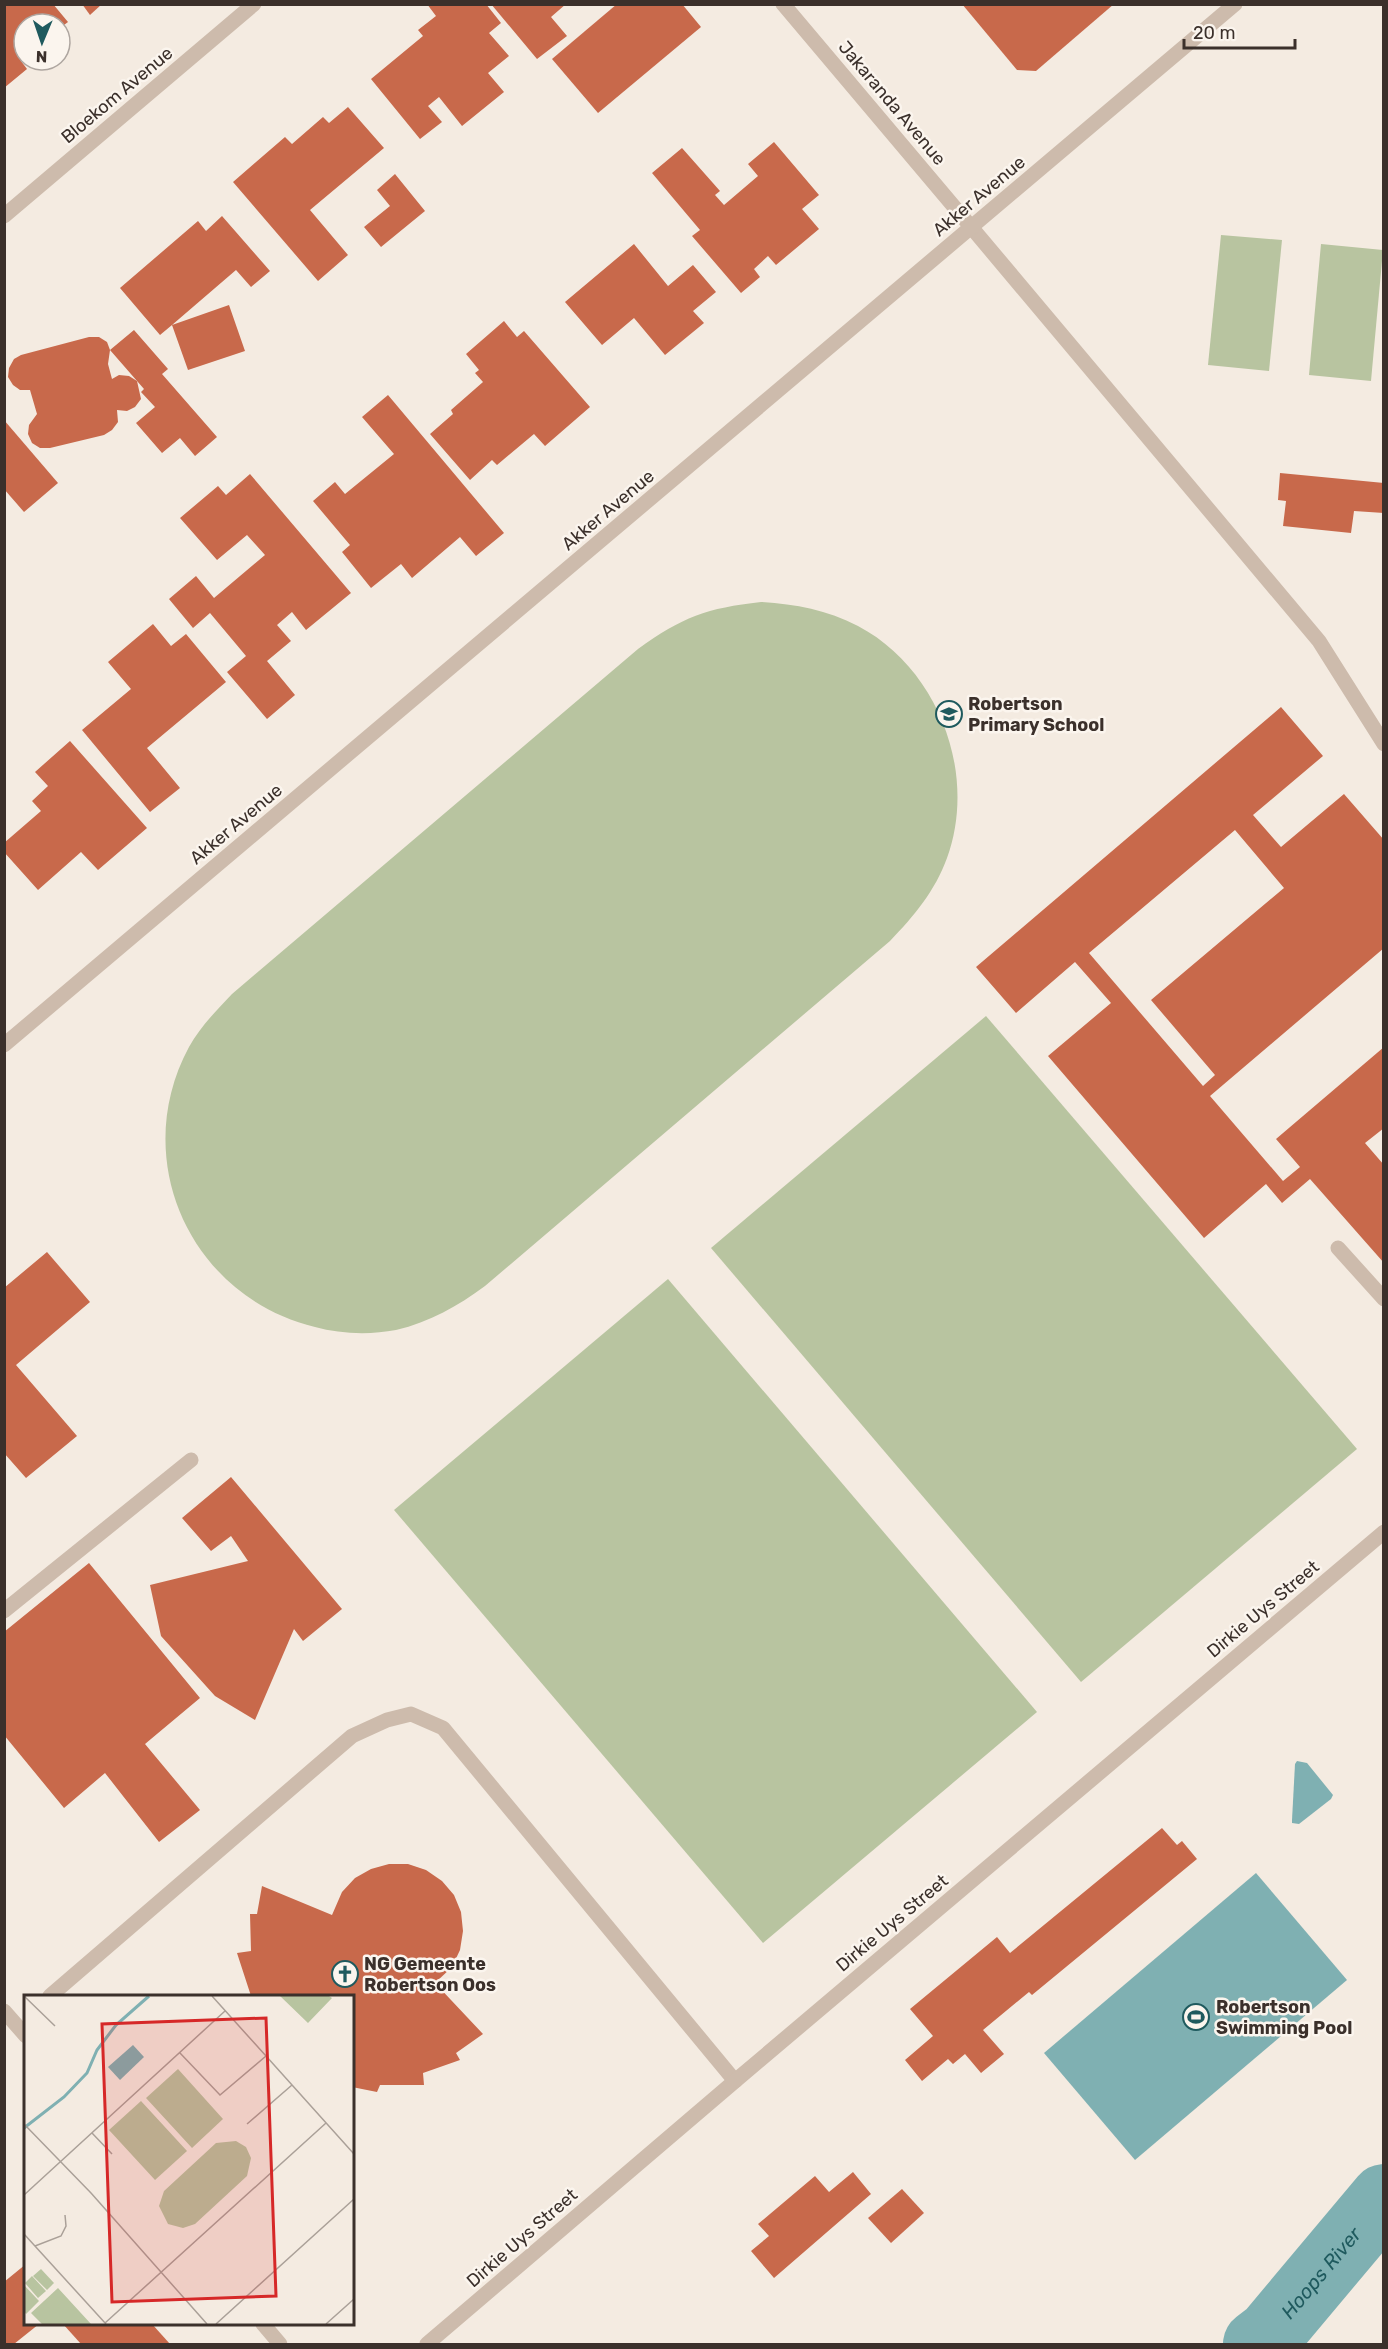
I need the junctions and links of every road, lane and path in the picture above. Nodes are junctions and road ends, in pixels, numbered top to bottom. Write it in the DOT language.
graph roads {
  1 [pos="254,4"];
  2 [pos="783,4"];
  3 [pos="1235,4"];
  4 [pos="4,216"];
  5 [pos="972,228"];
  6 [pos="1383,744"];
  7 [pos="4,1045"];
  8 [pos="1338,1248"];
  9 [pos="1383,1299"];
  10 [pos="191,1460"];
  11 [pos="1383,1532"];
  12 [pos="4,1611"];
  13 [pos="51,1995"];
  14 [pos="4,2011"];
  15 [pos="23,2026"];
  16 [pos="735,2081"];
  17 [pos="264,2325"];
  18 [pos="280,2344"];
  19 [pos="428,2344"];
  1 -- 4 [label="street, Bloekom Avenue"];
  2 -- 5 [label="street, Jakaranda Avenue"];
  3 -- 5 [label="street, Akker Avenue"];
  5 -- 6 [label="street, Jakaranda Avenue"];
  5 -- 7 [label="street, Akker Avenue"];
  8 -- 9 [label="street"];
  10 -- 12 [label="street"];
  11 -- 16 [label="street, Dirkie Uys Street"];
  13 -- 16 [label="street"];
  14 -- 15 [label="street"];
  16 -- 19 [label="street, Dirkie Uys Street"];
  17 -- 18 [label="street"];
}
